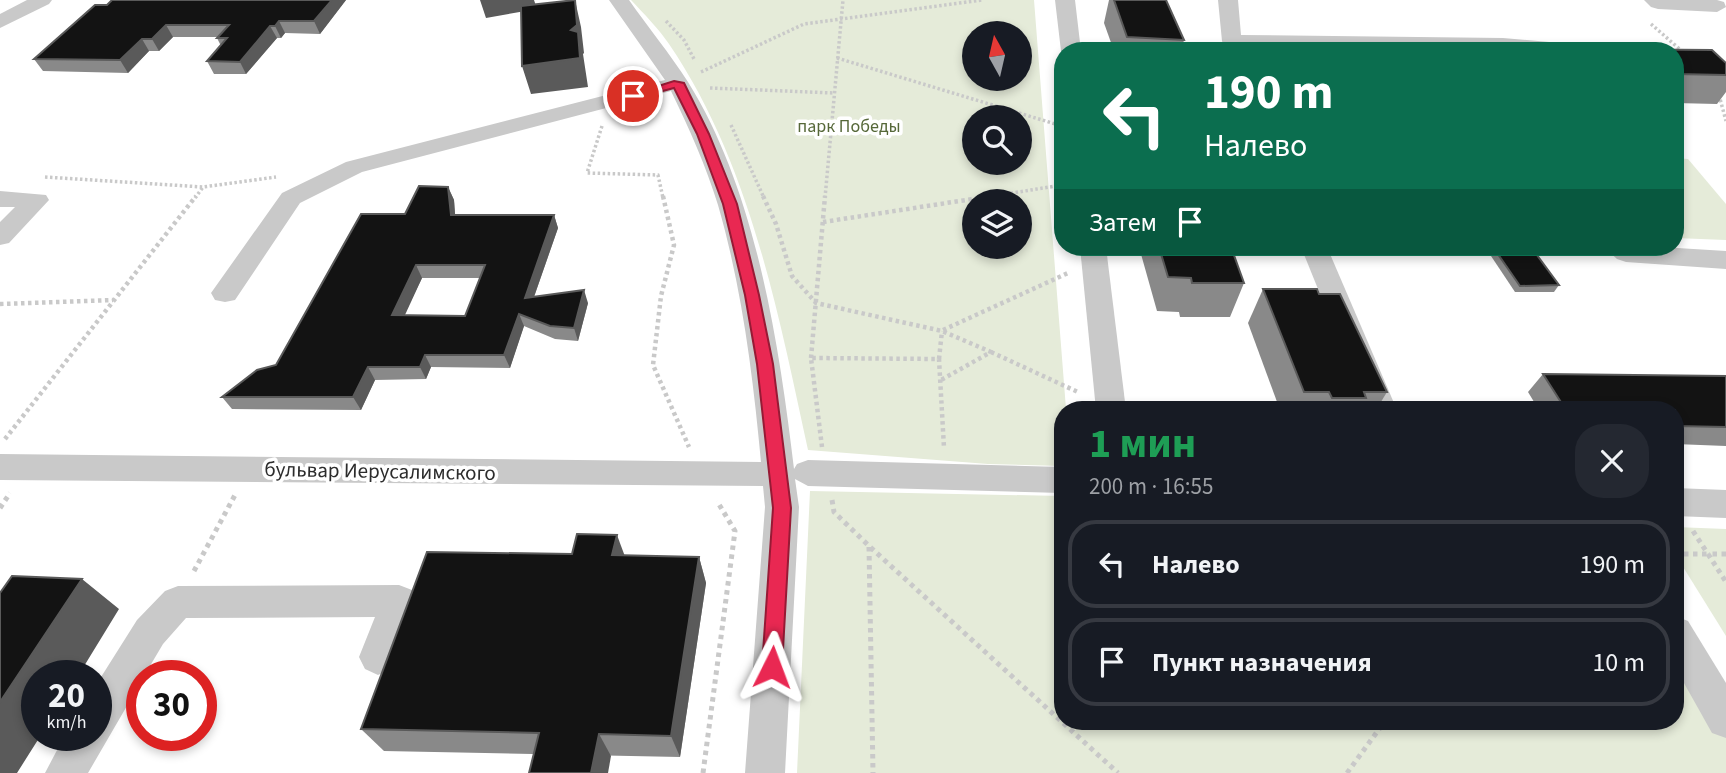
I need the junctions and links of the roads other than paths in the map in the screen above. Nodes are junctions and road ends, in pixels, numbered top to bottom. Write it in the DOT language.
graph roads {
  1 [pos="26,0"];
  2 [pos="42,0"];
  3 [pos="619,0"];
  4 [pos="1065,0"];
  5 [pos="1228,0"];
  6 [pos="1654,0"];
  7 [pos="0,4"];
  8 [pos="1717,6"];
  9 [pos="0,22"];
  10 [pos="1070,42"];
  11 [pos="1233,42"];
  12 [pos="678,83"];
  13 [pos="0,199"];
  14 [pos="0,237"];
  15 [pos="1093,256"];
  16 [pos="1318,256"];
  17 [pos="1669,256"];
  18 [pos="1726,260"];
  19 [pos="225,293"];
  20 [pos="1099,401"];
  21 [pos="1377,401"];
  22 [pos="824,463"];
  23 [pos="0,467"];
  24 [pos="759,474"];
  25 [pos="1054,479"];
  26 [pos="1684,502"];
  27 [pos="1726,504"];
  28 [pos="1684,647"];
  29 [pos="378,657"];
  30 [pos="112,695"];
  31 [pos="1726,719"];
  32 [pos="78,751"];
  33 [pos="65,773"];
  34 [pos="765,773"];
  1 -- 7 [label="street"];
  2 -- 9 [label="street"];
  3 -- 12 [label="street"];
  4 -- 10 [label="street"];
  5 -- 11 [label="street"];
  6 -- 8 [label="street"];
  12 -- 19 [label="street"];
  12 -- 34 [label="street"];
  13 -- 14 [label="street"];
  15 -- 20 [label="street"];
  16 -- 21 [label="street"];
  17 -- 18 [label="street"];
  22 -- 25 [label="street"];
  23 -- 24 [label="street, бульвар Иерусалимского"];
  26 -- 27 [label="street"];
  28 -- 31 [label="street"];
  29 -- 30 [label="street"];
  32 -- 33 [label="street"];
}
